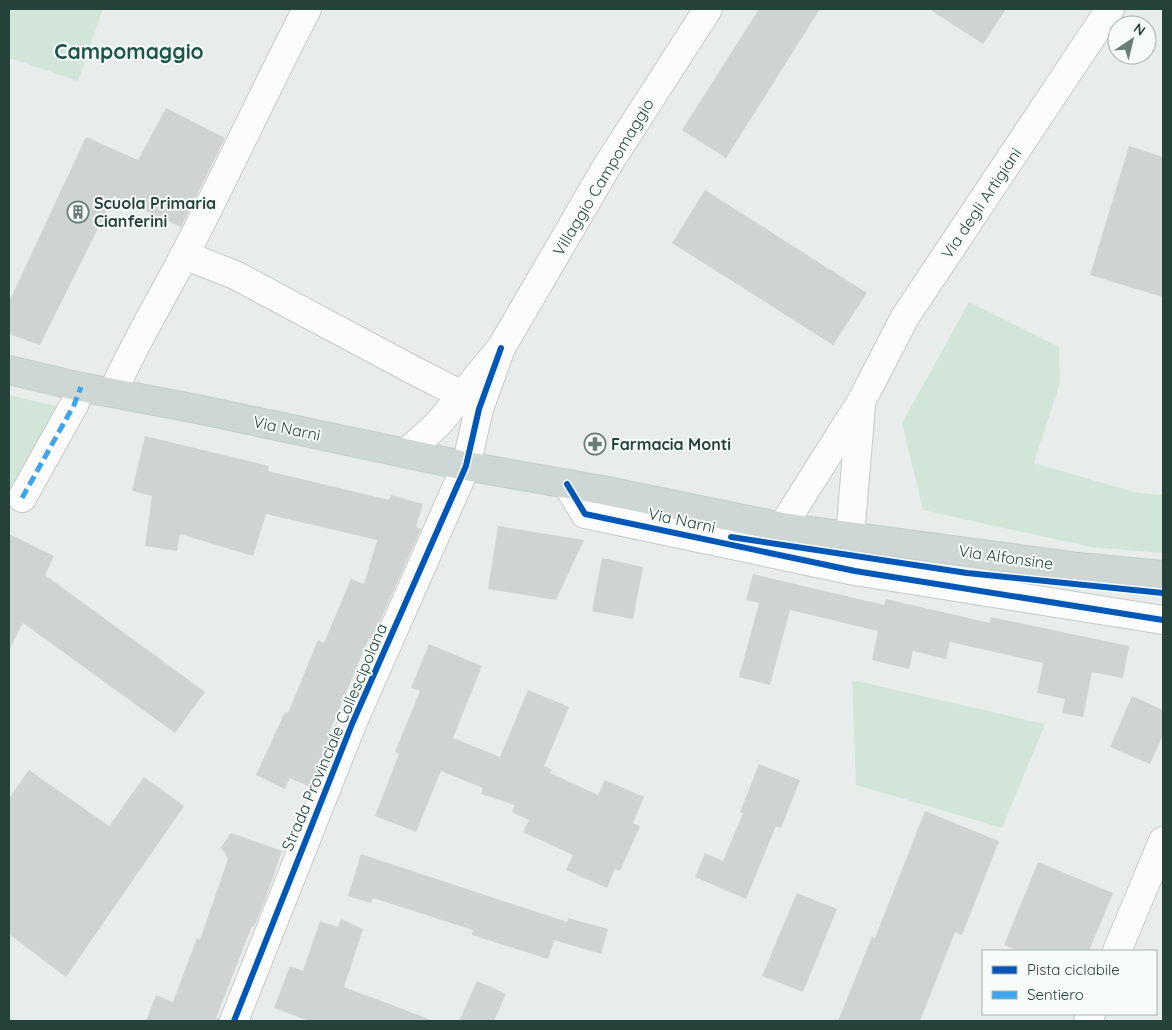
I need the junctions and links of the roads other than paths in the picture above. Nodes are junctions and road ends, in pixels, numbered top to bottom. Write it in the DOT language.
graph roads {
  1 [pos="307,9"];
  2 [pos="708,9"];
  3 [pos="1110,9"];
  4 [pos="184,255"];
  5 [pos="501,348"];
  6 [pos="9,370"];
  7 [pos="81,386"];
  8 [pos="113,392"];
  9 [pos="462,394"];
  10 [pos="861,402"];
  11 [pos="406,453"];
  12 [pos="466,466"];
  13 [pos="567,484"];
  14 [pos="22,498"];
  15 [pos="782,527"];
  16 [pos="850,536"];
  17 [pos="1163,575"];
  18 [pos="1163,620"];
  19 [pos="1163,842"];
  20 [pos="1117,950"];
  21 [pos="234,1021"];
  1 -- 4 [label="street"];
  2 -- 5 [label="street, Villaggio Campomaggio"];
  3 -- 10 [label="street, Via degli Artigiani"];
  4 -- 8 [label="street"];
  4 -- 9 [label="street"];
  5 -- 9 [label="street, Villaggio Campomaggio"];
  5 -- 12 [label="street, Villaggio Campomaggio"];
  6 -- 7 [label="main road, Via Narni"];
  7 -- 8 [label="main road, Via Narni"];
  7 -- 14 [label="street"];
  8 -- 11 [label="main road, Via Narni"];
  9 -- 11 [label="street, Villaggio Campomaggio"];
  10 -- 15 [label="street, Via degli Artigiani"];
  10 -- 16 [label="street, Via degli Artigiani"];
  11 -- 12 [label="main road, Via Narni"];
  12 -- 13 [label="main road, Via Narni"];
  12 -- 21 [label="street, Strada Provinciale Collescipolana"];
  13 -- 15 [label="main road, Via Narni"];
  13 -- 18 [label="street, Via Narni"];
  15 -- 16 [label="main road, Via Narni"];
  16 -- 17 [label="main road, Via Alfonsine"];
  19 -- 20 [label="street"];
}
